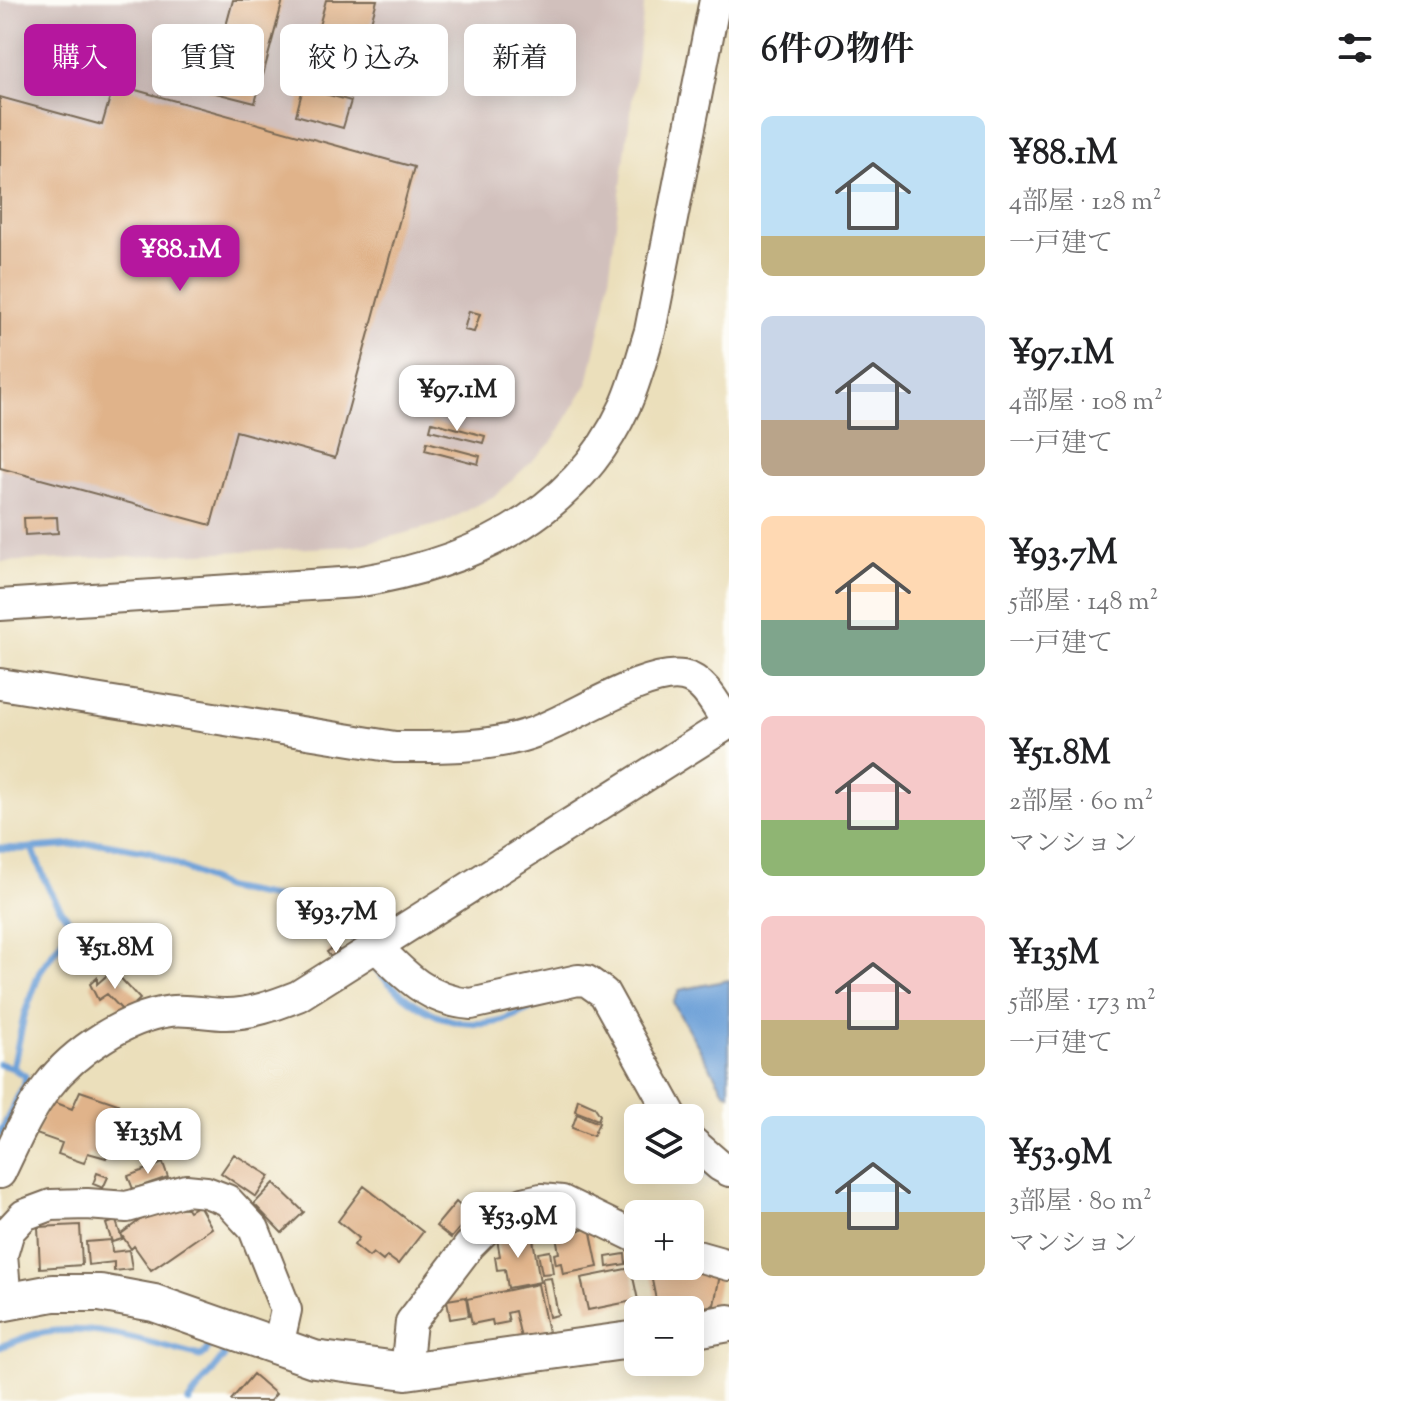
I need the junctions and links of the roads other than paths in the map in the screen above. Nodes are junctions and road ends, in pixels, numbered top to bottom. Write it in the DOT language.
graph roads {
  1 [pos="715,0"];
  2 [pos="0,605"];
  3 [pos="0,684"];
  4 [pos="728,723"];
  5 [pos="367,952"];
  6 [pos="665,1104"];
  7 [pos="704,1152"];
  8 [pos="729,1171"];
  9 [pos="0,1173"];
  10 [pos="624,1231"];
  11 [pos="704,1258"];
  12 [pos="729,1265"];
  13 [pos="3,1302"];
  14 [pos="729,1323"];
  15 [pos="704,1327"];
  16 [pos="624,1341"];
  17 [pos="278,1346"];
  18 [pos="406,1371"];
  1 -- 2 [label="street"];
  3 -- 4 [label="street"];
  4 -- 5 [label="street"];
  5 -- 6 [label="street"];
  5 -- 9 [label="street"];
  7 -- 8 [label="street"];
  10 -- 18 [label="street"];
  11 -- 12 [label="street"];
  13 -- 17 [label="street"];
  13 -- 17 [label="street"];
  14 -- 15 [label="street"];
  16 -- 18 [label="street"];
  17 -- 18 [label="street"];
}
